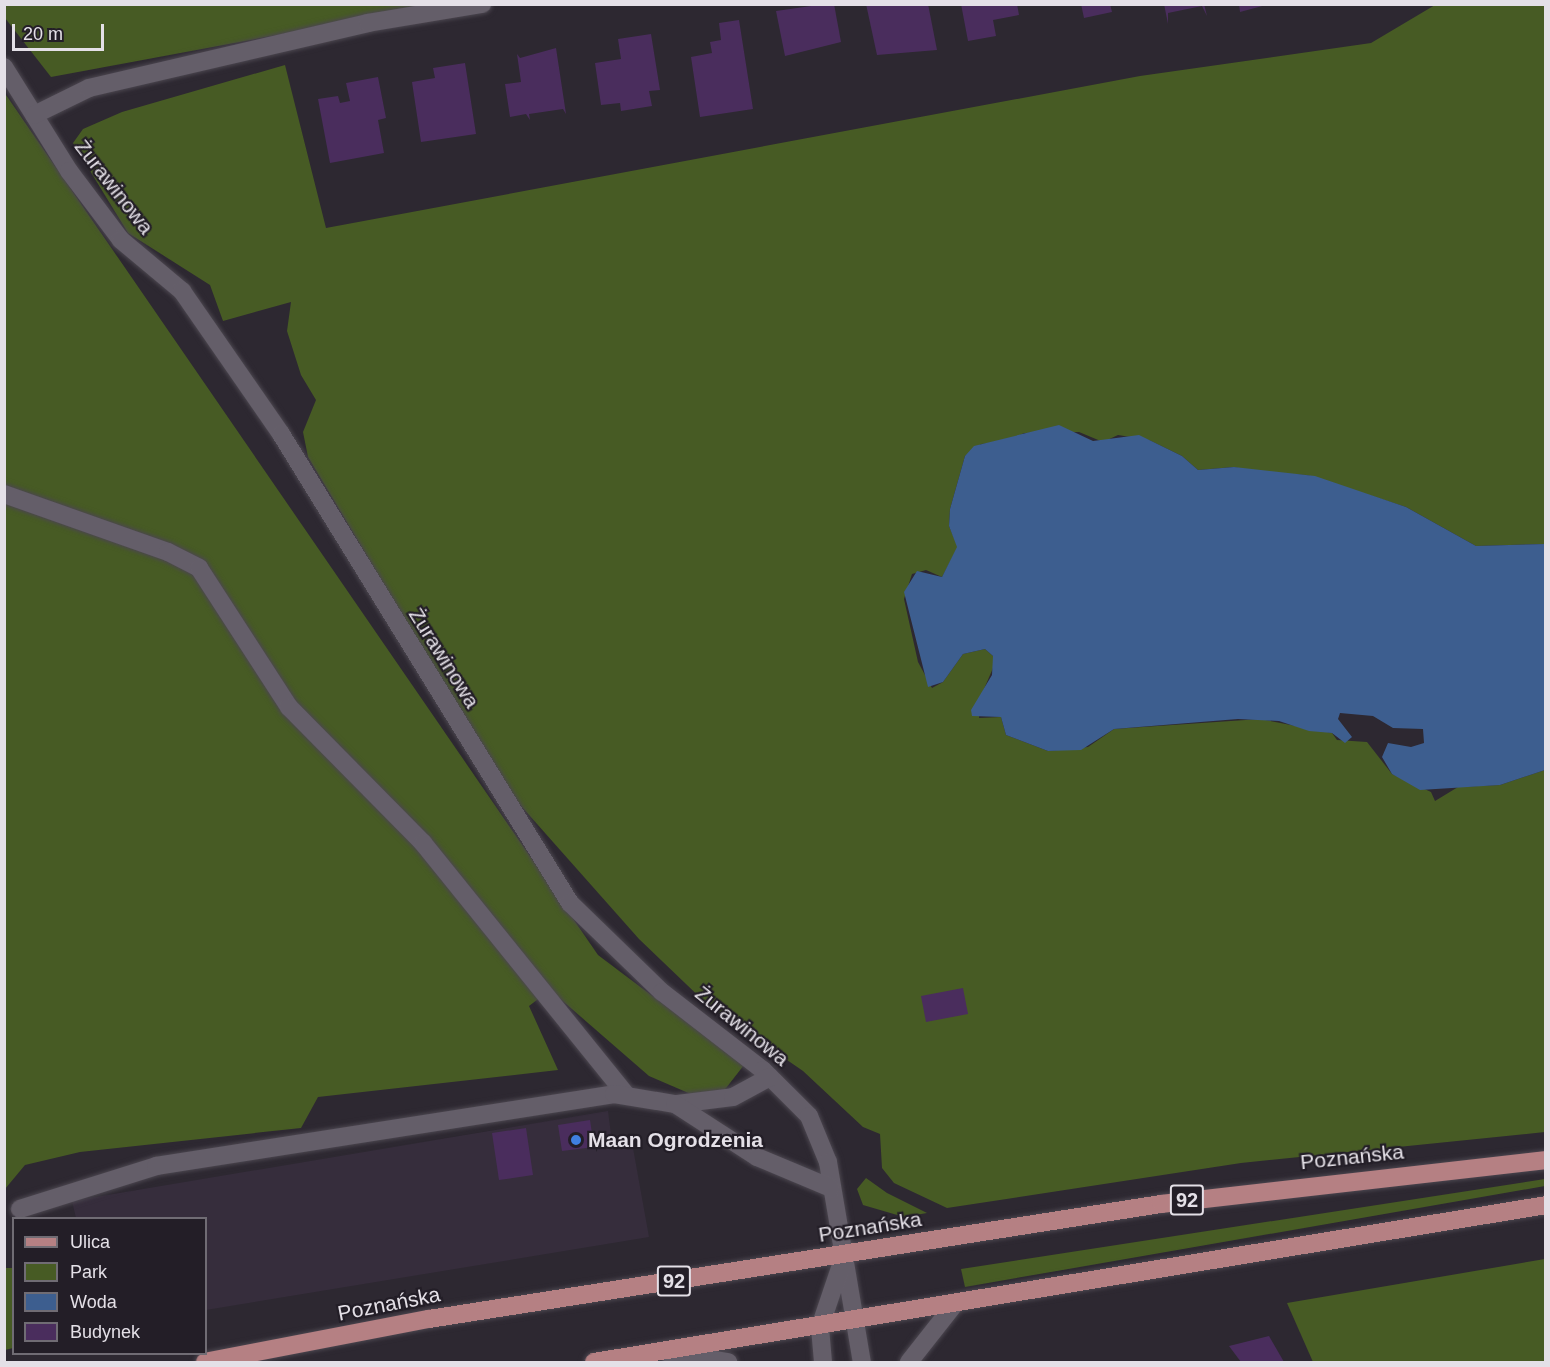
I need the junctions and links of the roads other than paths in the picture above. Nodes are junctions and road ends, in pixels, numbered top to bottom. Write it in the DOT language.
graph roads {
  1 [pos="482,4"];
  2 [pos="4,67"];
  3 [pos="34,115"];
  4 [pos="4,494"];
  5 [pos="770,1077"];
  6 [pos="626,1095"];
  7 [pos="675,1104"];
  8 [pos="1545,1160"];
  9 [pos="831,1188"];
  10 [pos="1545,1205"];
  11 [pos="20,1209"];
  12 [pos="844,1255"];
  13 [pos="953,1306"];
  14 [pos="856,1321"];
  15 [pos="820,1327"];
  16 [pos="664,1351"];
  17 [pos="205,1362"];
  18 [pos="594,1362"];
  19 [pos="728,1362"];
  20 [pos="823,1362"];
  21 [pos="862,1362"];
  22 [pos="909,1362"];
  1 -- 3 [label="street"];
  2 -- 3 [label="street, Żurawinowa"];
  3 -- 5 [label="street, Żurawinowa"];
  4 -- 6 [label="street"];
  5 -- 7 [label="street"];
  5 -- 9 [label="street, Żurawinowa"];
  6 -- 7 [label="street"];
  6 -- 11 [label="street"];
  7 -- 9 [label="street"];
  8 -- 12 [label="main road, Poznańska / 92"];
  9 -- 12 [label="street, Żurawinowa"];
  10 -- 13 [label="main road"];
  12 -- 14 [label="street, Żurawinowa"];
  12 -- 15 [label="street"];
  12 -- 17 [label="main road, Poznańska / 92"];
  13 -- 14 [label="main road"];
  13 -- 22 [label="street"];
  14 -- 15 [label="main road"];
  14 -- 21 [label="street, Żurawinowa"];
  15 -- 16 [label="main road"];
  15 -- 20 [label="street"];
  16 -- 18 [label="main road"];
  16 -- 19 [label="street"];
}
